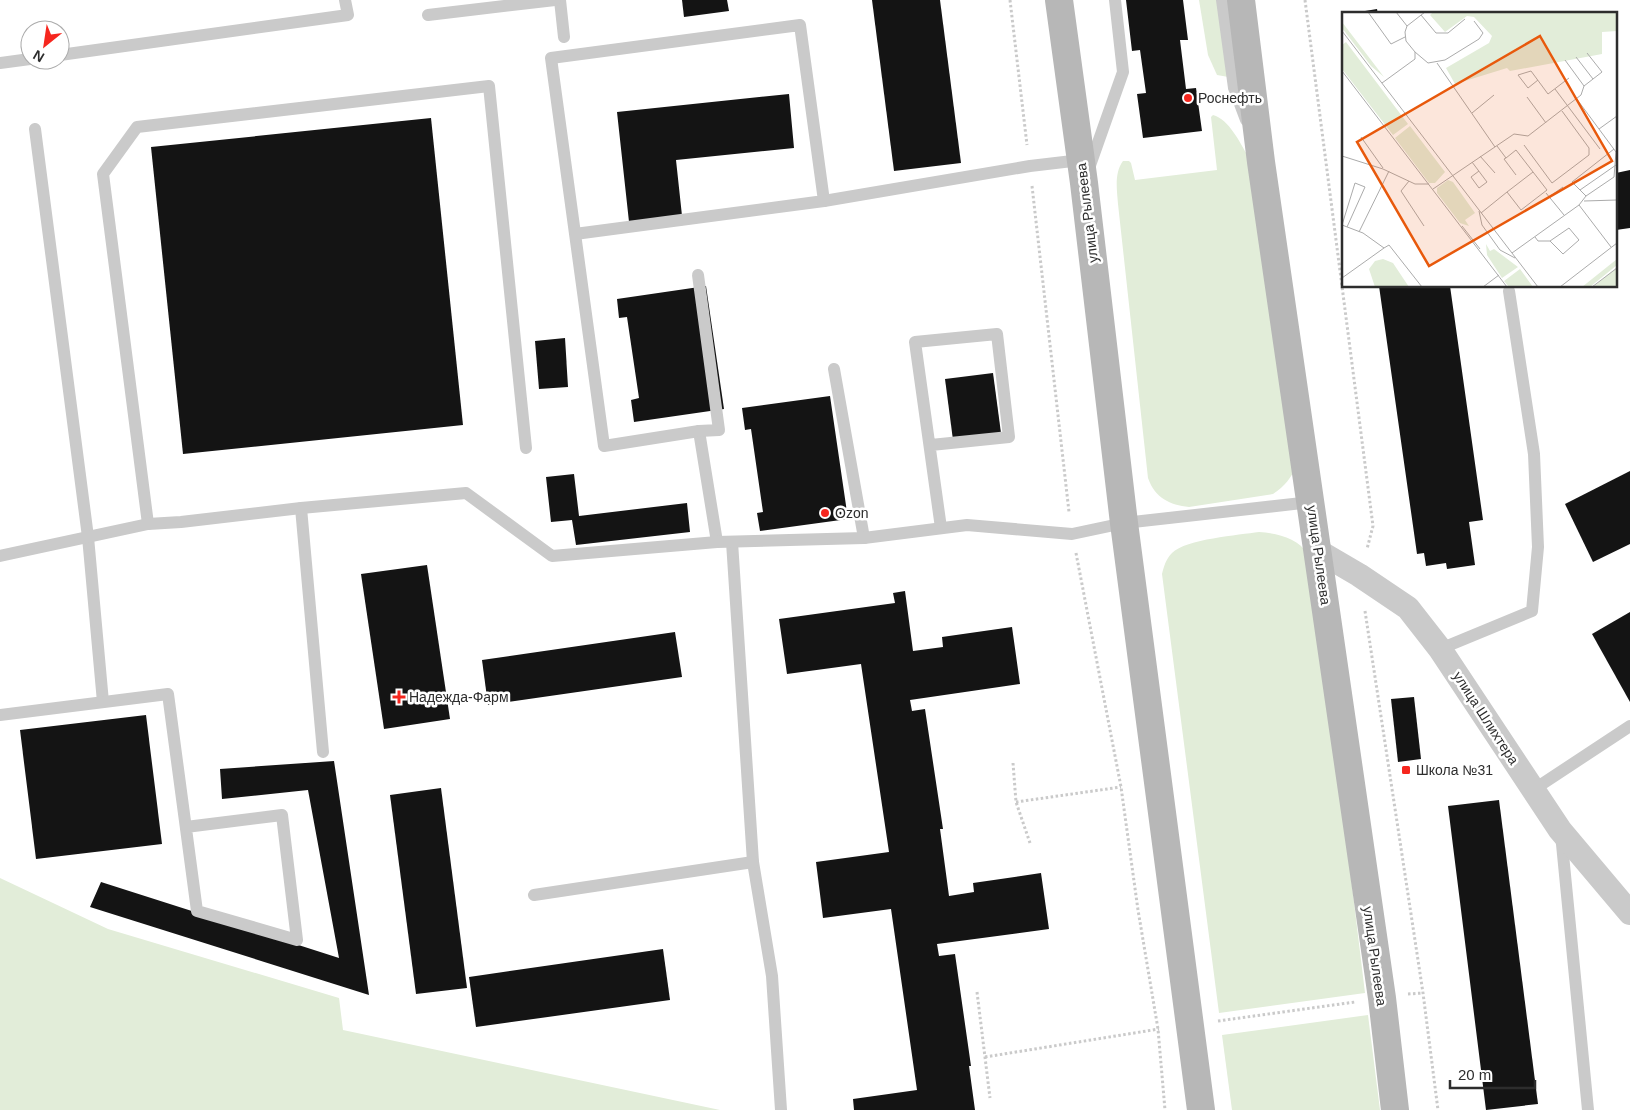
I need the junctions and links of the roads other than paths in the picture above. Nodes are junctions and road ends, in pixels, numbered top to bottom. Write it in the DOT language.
graph roads {
  1 [pos="345,0"];
  2 [pos="555,0"];
  3 [pos="560,0"];
  4 [pos="1059,0"];
  5 [pos="1115,0"];
  6 [pos="1222,0"];
  7 [pos="1241,0"];
  8 [pos="428,15"];
  9 [pos="564,37"];
  10 [pos="70,54"];
  11 [pos="20,60"];
  12 [pos="0,63"];
  13 [pos="34,129"];
  14 [pos="1262,162"];
  15 [pos="1082,171"];
  16 [pos="824,201"];
  17 [pos="575,234"];
  18 [pos="698,275"];
  19 [pos="1509,291"];
  20 [pos="834,368"];
  21 [pos="699,431"];
  22 [pos="930,445"];
  23 [pos="526,448"];
  24 [pos="1311,502"];
  25 [pos="301,508"];
  26 [pos="1124,523"];
  27 [pos="148,524"];
  28 [pos="941,528"];
  29 [pos="88,537"];
  30 [pos="864,538"];
  31 [pos="717,542"];
  32 [pos="732,542"];
  33 [pos="1318,551"];
  34 [pos="0,554"];
  35 [pos="1440,648"];
  36 [pos="103,702"];
  37 [pos="0,715"];
  38 [pos="1630,726"];
  39 [pos="323,752"];
  40 [pos="1534,790"];
  41 [pos="186,827"];
  42 [pos="1560,830"];
  43 [pos="753,862"];
  44 [pos="534,895"];
  45 [pos="1630,913"];
  46 [pos="782,1110"];
  47 [pos="1201,1110"];
  48 [pos="1395,1110"];
  49 [pos="1588,1110"];
  1 -- 10 [label="lane"];
  2 -- 8 [label="lane"];
  3 -- 9 [label="lane"];
  4 -- 15 [label="main road, улица Рылеева"];
  5 -- 15 [label="lane"];
  6 -- 14 [label="lane"];
  7 -- 14 [label="main road, улица Рылеева"];
  11 -- 12 [label="lane"];
  13 -- 29 [label="lane"];
  14 -- 24 [label="main road, улица Рылеева"];
  15 -- 16 [label="lane"];
  15 -- 26 [label="main road, улица Рылеева"];
  16 -- 17 [label="lane"];
  16 -- 17 [label="lane"];
  17 -- 21 [label="lane"];
  18 -- 21 [label="lane"];
  19 -- 35 [label="lane"];
  20 -- 30 [label="lane"];
  21 -- 31 [label="lane"];
  22 -- 22 [label="lane"];
  22 -- 28 [label="lane"];
  23 -- 27 [label="lane"];
  24 -- 26 [label="lane"];
  24 -- 33 [label="main road, улица Рылеева"];
  25 -- 27 [label="lane"];
  25 -- 31 [label="lane"];
  25 -- 39 [label="lane"];
  26 -- 28 [label="lane"];
  26 -- 47 [label="main road, улица Рылеева"];
  27 -- 29 [label="lane"];
  28 -- 30 [label="lane"];
  29 -- 34 [label="lane"];
  29 -- 36 [label="lane"];
  30 -- 32 [label="lane"];
  31 -- 32 [label="lane"];
  32 -- 43 [label="lane"];
  33 -- 35 [label="street, улица Шлихтера"];
  33 -- 48 [label="main road, улица Рылеева"];
  35 -- 40 [label="street, улица Шлихтера"];
  36 -- 37 [label="lane"];
  36 -- 41 [label="lane"];
  38 -- 40 [label="lane"];
  40 -- 42 [label="street, улица Шлихтера"];
  41 -- 41 [label="lane"];
  42 -- 45 [label="street, улица Шлихтера"];
  42 -- 49 [label="lane"];
  43 -- 44 [label="lane"];
  43 -- 46 [label="lane"];
}
